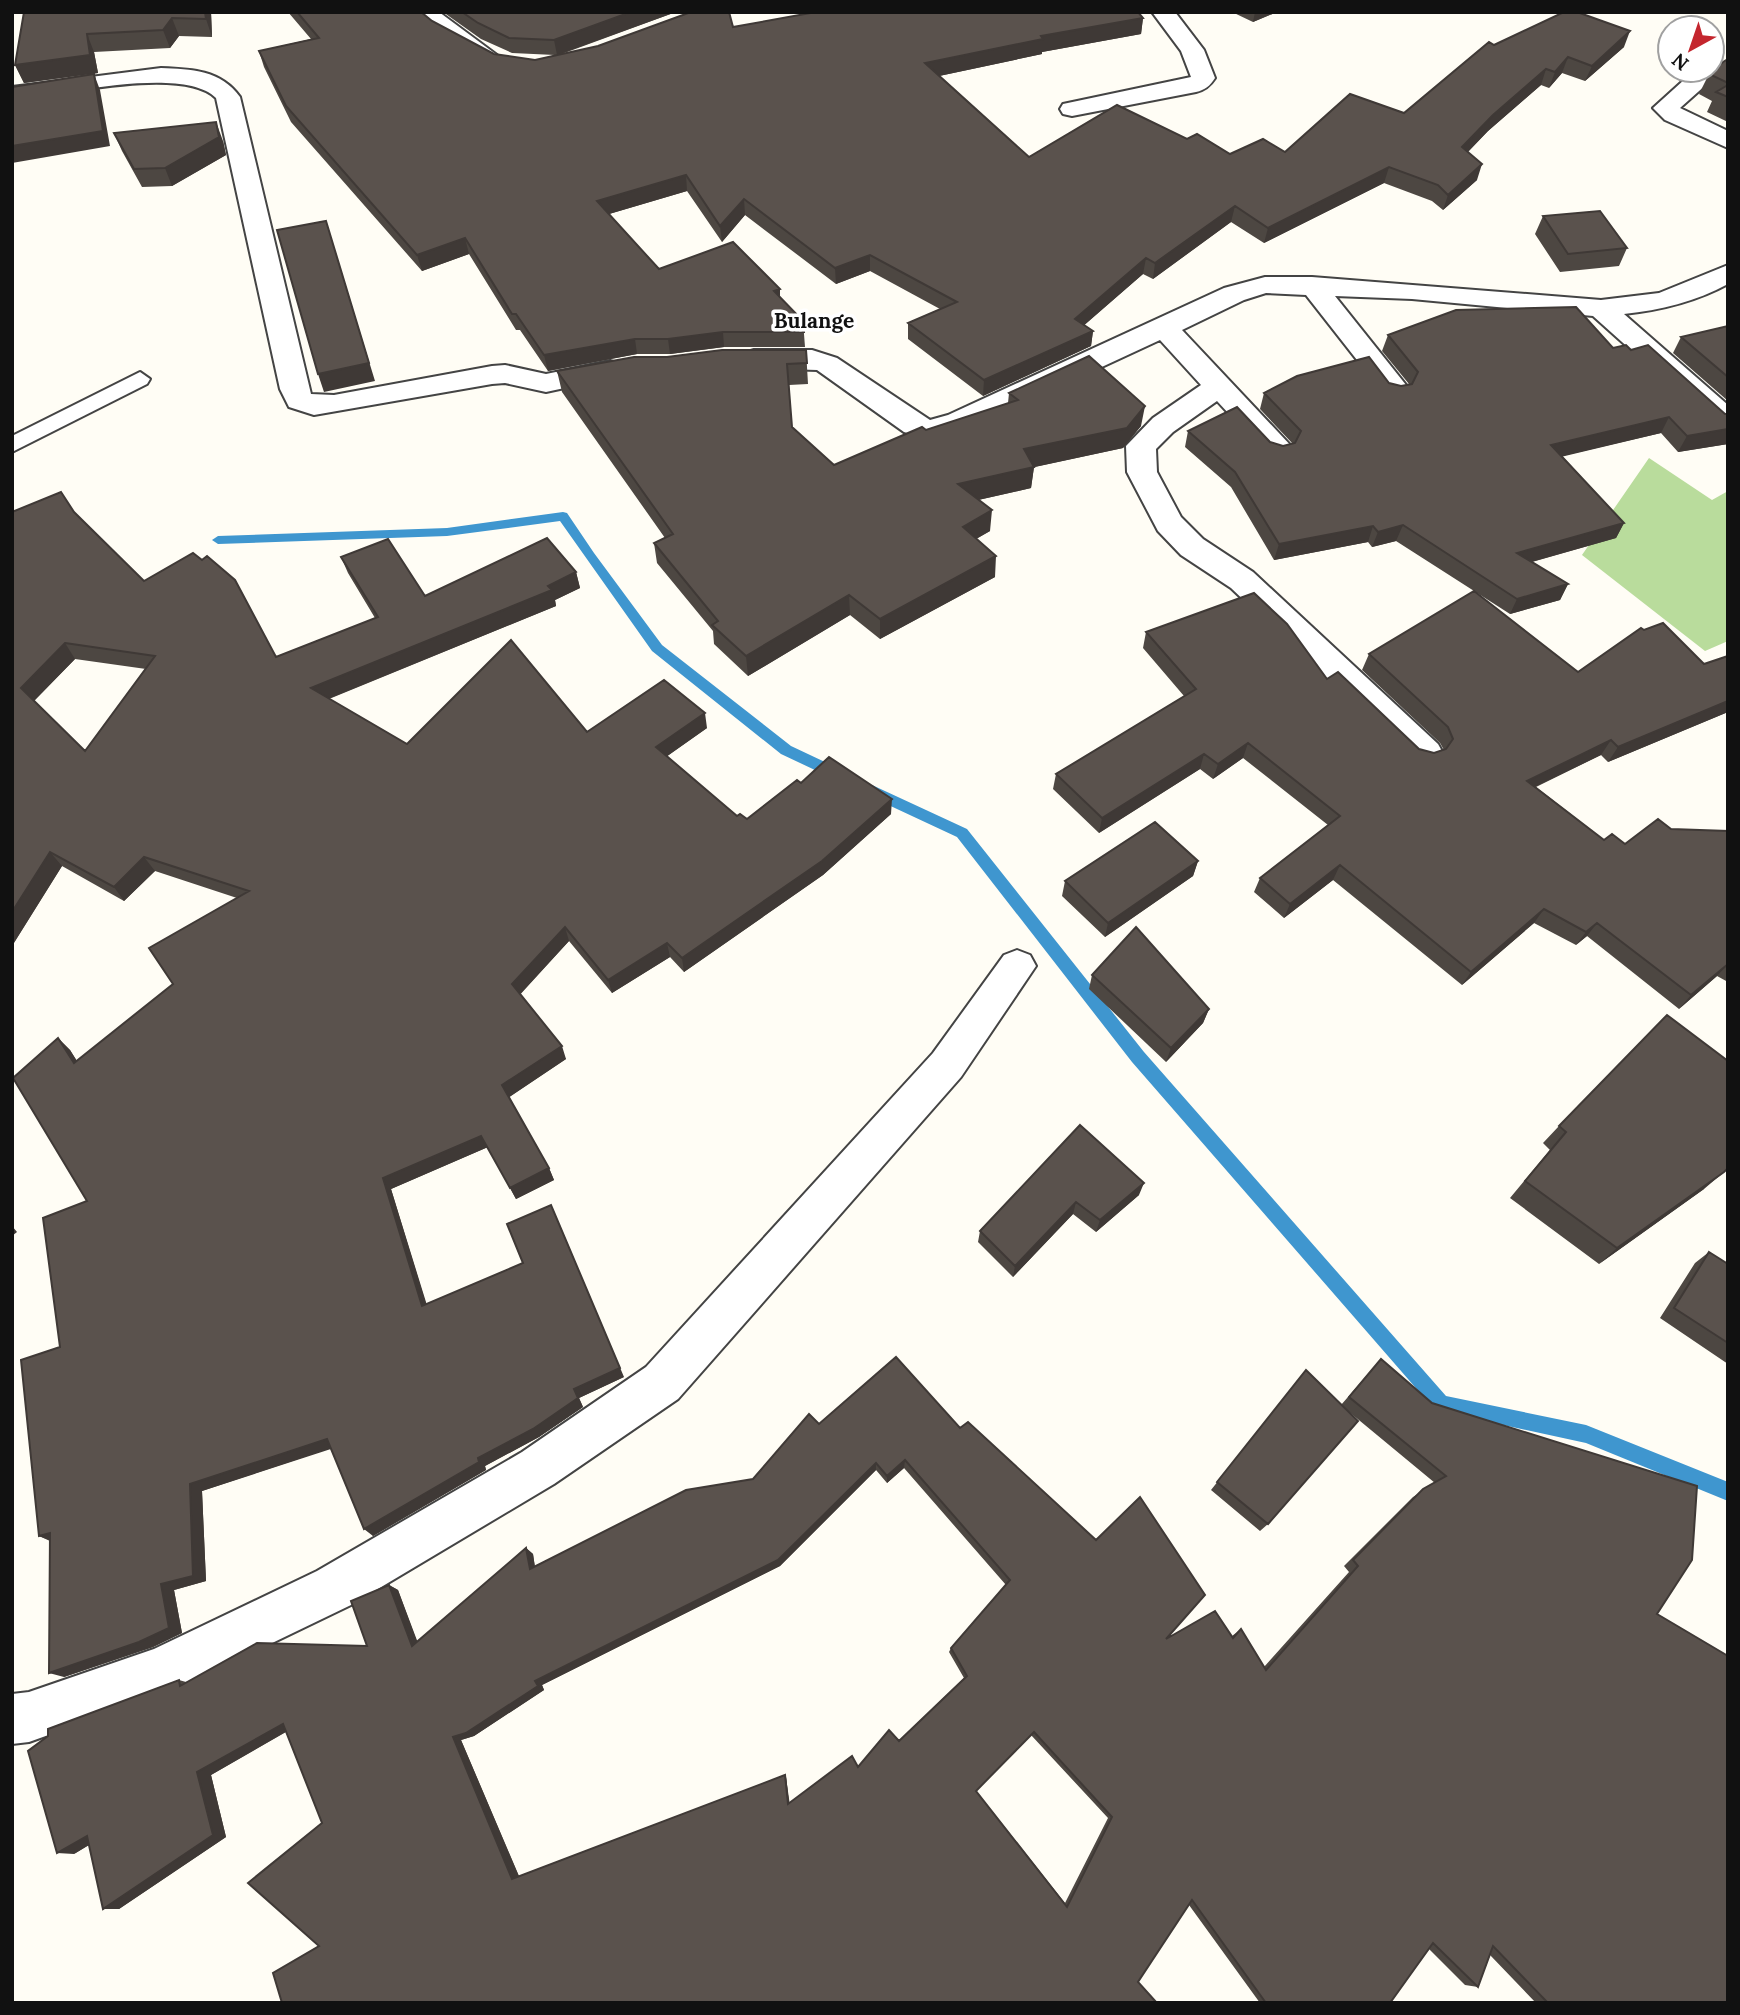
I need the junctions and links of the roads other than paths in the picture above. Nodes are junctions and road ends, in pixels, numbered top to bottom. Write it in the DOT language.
graph roads {
  1 [pos="424,12"];
  2 [pos="1163,12"];
  3 [pos="502,62"];
  4 [pos="1693,84"];
  5 [pos="12,94"];
  6 [pos="1072,109"];
  7 [pos="1728,141"];
  8 [pos="1728,273"];
  9 [pos="1312,285"];
  10 [pos="1601,308"];
  11 [pos="1164,328"];
  12 [pos="724,359"];
  13 [pos="637,366"];
  14 [pos="140,379"];
  15 [pos="1219,386"];
  16 [pos="1396,390"];
  17 [pos="1728,421"];
  18 [pos="12,446"];
  19 [pos="1279,449"];
  20 [pos="1426,753"];
  21 [pos="1017,966"];
  22 [pos="12,1720"];
  1 -- 3 [label="street"];
  2 -- 6 [label="street"];
  4 -- 7 [label="street"];
  5 -- 13 [label="street"];
  8 -- 10 [label="street"];
  9 -- 10 [label="street"];
  9 -- 11 [label="street"];
  9 -- 16 [label="street"];
  10 -- 17 [label="street"];
  11 -- 12 [label="street"];
  11 -- 15 [label="street"];
  14 -- 18 [label="lane"];
  15 -- 19 [label="street"];
  15 -- 20 [label="street"];
  21 -- 22 [label="street"];
}
